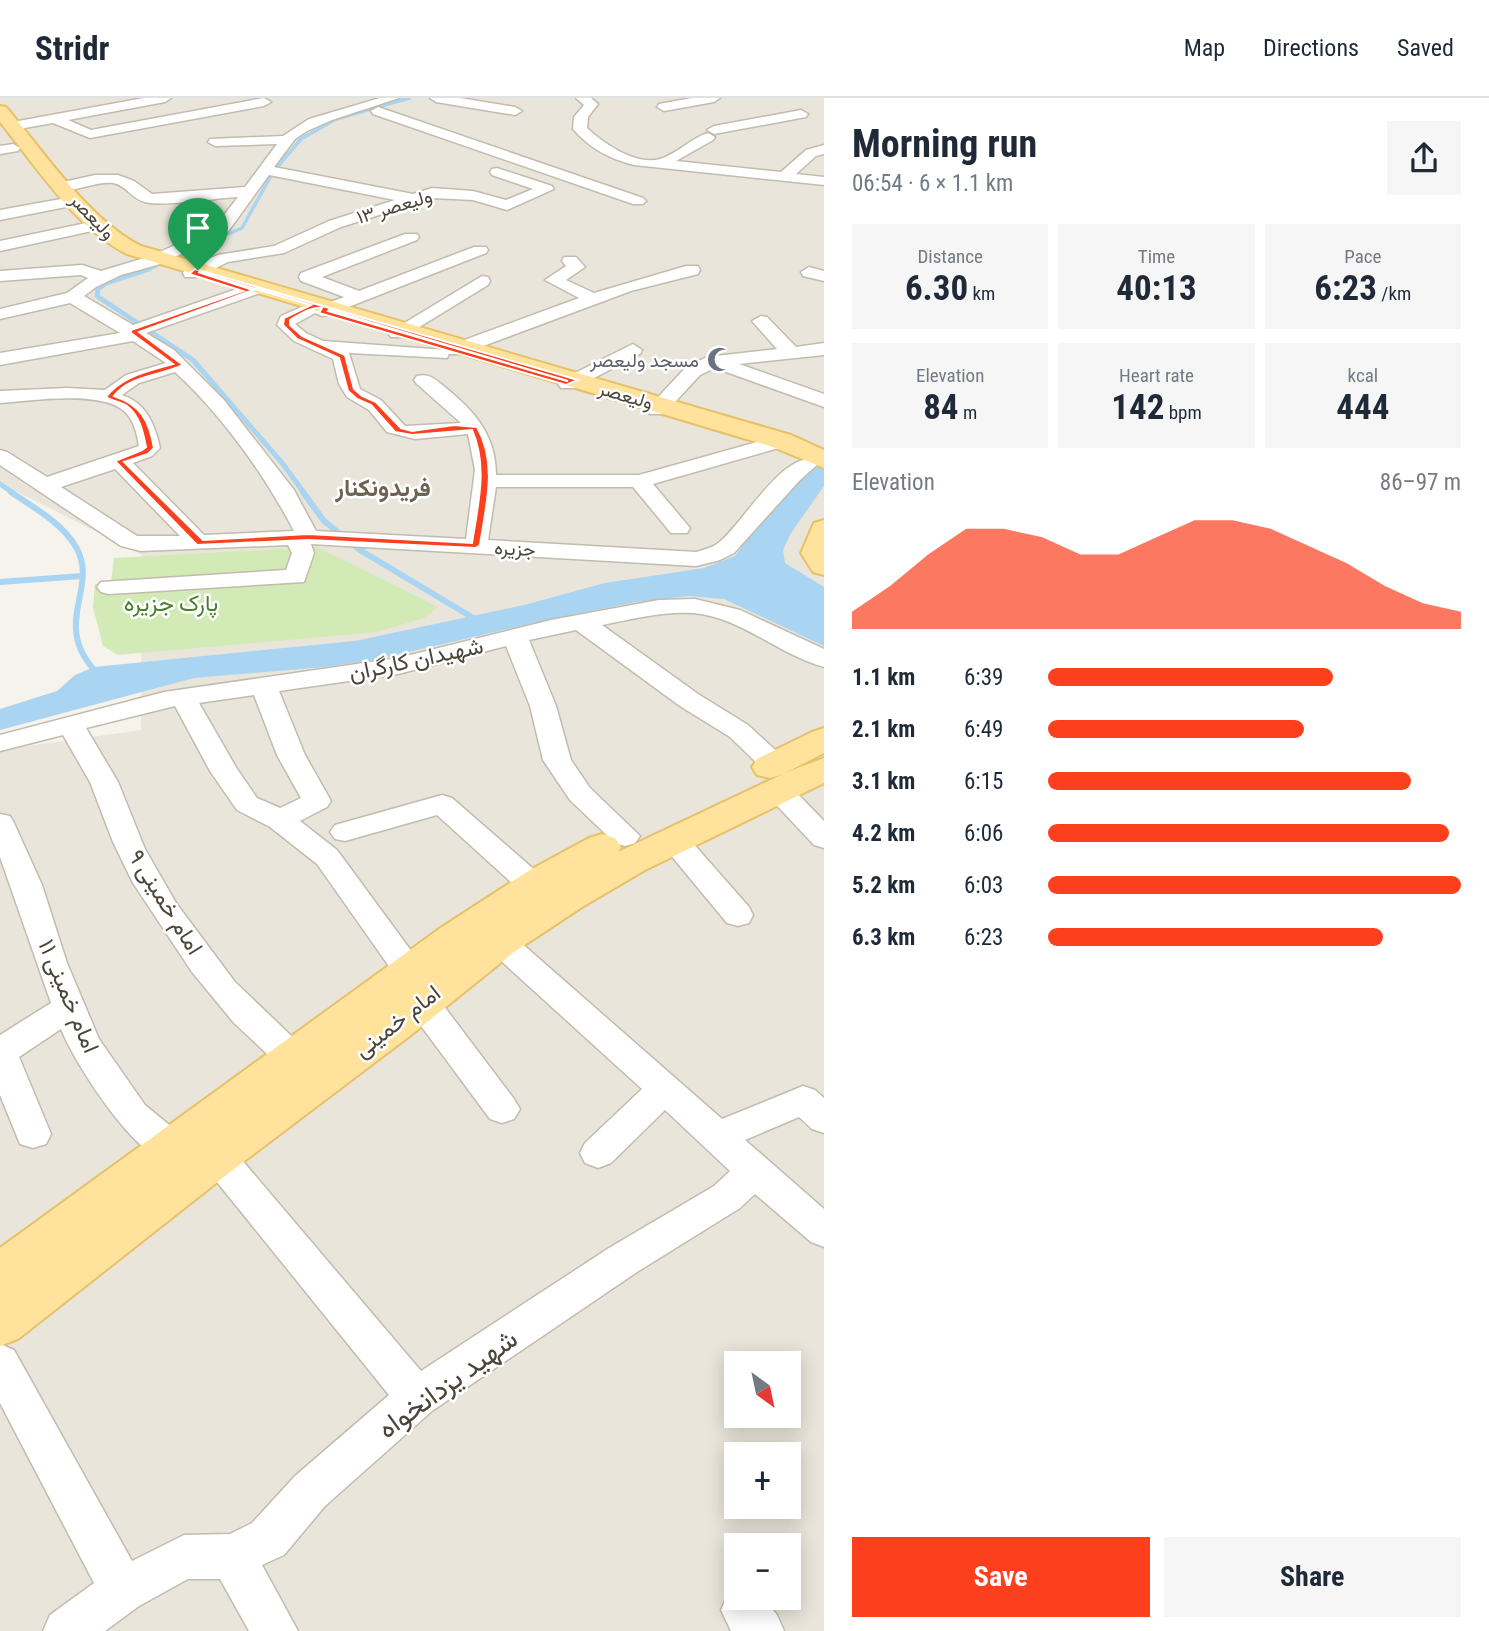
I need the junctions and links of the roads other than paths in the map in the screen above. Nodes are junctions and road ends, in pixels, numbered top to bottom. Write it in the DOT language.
graph roads {
  1 [pos="165,98"];
  2 [pos="393,98"];
  3 [pos="436,98"];
  4 [pos="582,98"];
  5 [pos="714,98"];
  6 [pos="264,102"];
  7 [pos="664,107"];
  8 [pos="378,111"];
  9 [pos="515,111"];
  10 [pos="53,118"];
  11 [pos="815,124"];
  12 [pos="5,134"];
  13 [pos="287,140"];
  14 [pos="215,142"];
  15 [pos="824,149"];
  16 [pos="555,154"];
  17 [pos="529,162"];
  18 [pos="661,164"];
  19 [pos="271,170"];
  20 [pos="497,172"];
  21 [pos="785,176"];
  22 [pos="735,181"];
  23 [pos="824,181"];
  24 [pos="251,191"];
  25 [pos="63,195"];
  26 [pos="824,195"];
  27 [pos="415,199"];
  28 [pos="638,201"];
  29 [pos="0,215"];
  30 [pos="86,228"];
  31 [pos="411,237"];
  32 [pos="0,246"];
  33 [pos="480,250"];
  34 [pos="570,261"];
  35 [pos="170,264"];
  36 [pos="692,270"];
  37 [pos="0,276"];
  38 [pos="102,277"];
  39 [pos="482,281"];
  40 [pos="254,289"];
  41 [pos="358,296"];
  42 [pos="73,297"];
  43 [pos="592,298"];
  44 [pos="319,308"];
  45 [pos="0,314"];
  46 [pos="761,321"];
  47 [pos="142,330"];
  48 [pos="400,332"];
  49 [pos="315,346"];
  50 [pos="824,349"];
  51 [pos="633,350"];
  52 [pos="452,351"];
  53 [pos="791,352"];
  54 [pos="0,359"];
  55 [pos="714,361"];
  56 [pos="179,365"];
  57 [pos="424,380"];
  58 [pos="571,382"];
  59 [pos="0,397"];
  60 [pos="109,397"];
  61 [pos="660,408"];
  62 [pos="821,412"];
  63 [pos="475,428"];
  64 [pos="777,443"];
  65 [pos="0,456"];
  66 [pos="119,461"];
  67 [pos="818,461"];
  68 [pos="486,481"];
  69 [pos="639,481"];
  70 [pos="45,485"];
  71 [pos="679,528"];
  72 [pos="824,529"];
  73 [pos="200,543"];
  74 [pos="476,545"];
  75 [pos="302,549"];
  76 [pos="824,566"];
  77 [pos="109,587"];
  78 [pos="581,622"];
  79 [pos="515,637"];
  80 [pos="824,659"];
  81 [pos="264,687"];
  82 [pos="183,698"];
  83 [pos="71,725"];
  84 [pos="824,739"];
  85 [pos="0,743"];
  86 [pos="824,769"];
  87 [pos="777,778"];
  88 [pos="280,820"];
  89 [pos="0,822"];
  90 [pos="345,832"];
  91 [pos="625,836"];
  92 [pos="824,838"];
  93 [pos="674,841"];
  94 [pos="534,886"];
  95 [pos="738,915"];
  96 [pos="500,942"];
  97 [pos="398,1000"];
  98 [pos="69,1008"];
  99 [pos="292,1057"];
  100 [pos="664,1089"];
  101 [pos="502,1110"];
  102 [pos="824,1119"];
  103 [pos="33,1133"];
  104 [pos="718,1136"];
  105 [pos="172,1148"];
  106 [pos="598,1153"];
  107 [pos="217,1156"];
  108 [pos="754,1172"];
  109 [pos="824,1231"];
  110 [pos="0,1276"];
  111 [pos="0,1323"];
  112 [pos="0,1363"];
  113 [pos="417,1398"];
  114 [pos="232,1556"];
  115 [pos="122,1590"];
  116 [pos="66,1631"];
  117 [pos="275,1631"];
  1 -- 10 [label="street"];
  2 -- 13 [label="street"];
  3 -- 9 [label="street"];
  4 -- 18 [label="street"];
  5 -- 7 [label="street"];
  6 -- 10 [label="street"];
  8 -- 17 [label="street"];
  10 -- 12 [label="street"];
  11 -- 18 [label="street"];
  12 -- 25 [label="main road, ولیعصر"];
  13 -- 14 [label="street"];
  13 -- 19 [label="street"];
  15 -- 21 [label="street"];
  16 -- 17 [label="street"];
  17 -- 28 [label="street"];
  18 -- 21 [label="street"];
  19 -- 24 [label="street"];
  19 -- 27 [label="street"];
  20 -- 27 [label="street, ولیعصر ۱۳"];
  21 -- 23 [label="street"];
  22 -- 26 [label="street"];
  24 -- 25 [label="street"];
  24 -- 35 [label="street"];
  25 -- 29 [label="street"];
  25 -- 30 [label="main road, ولیعصر"];
  25 -- 35 [label="main road, ولیعصر"];
  27 -- 35 [label="street, ولیعصر ۱۳"];
  30 -- 32 [label="street"];
  30 -- 35 [label="main road, ولیعصر"];
  31 -- 41 [label="street"];
  33 -- 41 [label="street"];
  34 -- 43 [label="street"];
  35 -- 38 [label="street"];
  35 -- 40 [label="main road, ولیعصر"];
  36 -- 43 [label="street"];
  37 -- 38 [label="street"];
  38 -- 42 [label="street"];
  39 -- 48 [label="street"];
  40 -- 44 [label="main road, ولیعصر"];
  40 -- 47 [label="street"];
  41 -- 44 [label="street"];
  42 -- 45 [label="street"];
  42 -- 47 [label="street"];
  43 -- 52 [label="street"];
  44 -- 48 [label="main road, ولیعصر"];
  44 -- 49 [label="street"];
  46 -- 53 [label="street"];
  47 -- 54 [label="street"];
  47 -- 56 [label="street"];
  48 -- 52 [label="main road, ولیعصر"];
  49 -- 52 [label="street"];
  49 -- 63 [label="street"];
  50 -- 53 [label="street"];
  51 -- 58 [label="street"];
  52 -- 58 [label="main road, ولیعصر"];
  53 -- 55 [label="street"];
  55 -- 61 [label="street"];
  55 -- 62 [label="street"];
  56 -- 60 [label="street"];
  56 -- 75 [label="street"];
  57 -- 63 [label="street"];
  58 -- 61 [label="main road, ولیعصر"];
  59 -- 60 [label="street"];
  60 -- 66 [label="street"];
  61 -- 64 [label="main road, ولیعصر"];
  63 -- 68 [label="street"];
  64 -- 67 [label="main road, ولیعصر"];
  64 -- 69 [label="street"];
  65 -- 70 [label="street, جزیره"];
  66 -- 70 [label="street"];
  66 -- 73 [label="street"];
  67 -- 74 [label="street, جزیره"];
  68 -- 69 [label="street"];
  68 -- 74 [label="street"];
  69 -- 71 [label="street"];
  70 -- 73 [label="street, جزیره"];
  72 -- 76 [label="main road"];
  73 -- 75 [label="street, جزیره"];
  74 -- 75 [label="street, جزیره"];
  75 -- 77 [label="street"];
  78 -- 79 [label="street, شهیدان کارگران"];
  78 -- 80 [label="street, شهیدان کارگران"];
  78 -- 87 [label="street"];
  79 -- 81 [label="street, شهیدان کارگران"];
  79 -- 91 [label="street"];
  81 -- 82 [label="street, شهیدان کارگران"];
  81 -- 88 [label="street"];
  82 -- 83 [label="street, شهیدان کارگران"];
  82 -- 88 [label="street"];
  83 -- 85 [label="street, شهیدان کارگران"];
  83 -- 99 [label="street, امام خمینی ۹"];
  84 -- 87 [label="main road, امام خمینی"];
  86 -- 87 [label="main road, امام خمینی"];
  87 -- 91 [label="main road, امام خمینی"];
  87 -- 92 [label="street"];
  87 -- 93 [label="main road, امام خمینی"];
  88 -- 97 [label="street"];
  89 -- 98 [label="street, امام خمینی ۱۱"];
  90 -- 94 [label="street"];
  91 -- 94 [label="main road, امام خمینی"];
  93 -- 95 [label="street"];
  93 -- 96 [label="main road, امام خمینی"];
  94 -- 97 [label="main road, امام خمینی"];
  96 -- 97 [label="main road, امام خمینی"];
  96 -- 100 [label="street"];
  97 -- 99 [label="main road, امام خمینی"];
  97 -- 101 [label="street"];
  97 -- 107 [label="main road, امام خمینی"];
  98 -- 103 [label="street"];
  98 -- 105 [label="street, امام خمینی ۱۱"];
  99 -- 105 [label="main road, امام خمینی"];
  100 -- 104 [label="street"];
  100 -- 106 [label="street"];
  102 -- 104 [label="street"];
  104 -- 108 [label="street"];
  105 -- 110 [label="main road, امام خمینی"];
  107 -- 111 [label="main road, امام خمینی"];
  107 -- 113 [label="street"];
  108 -- 109 [label="street"];
  108 -- 113 [label="street, شهید یزدانخواه"];
  112 -- 115 [label="street"];
  113 -- 114 [label="street, شهید یزدانخواه"];
  114 -- 115 [label="street, شهید یزدانخواه"];
  114 -- 117 [label="street"];
  115 -- 116 [label="street, شهید یزدانخواه"];
}
